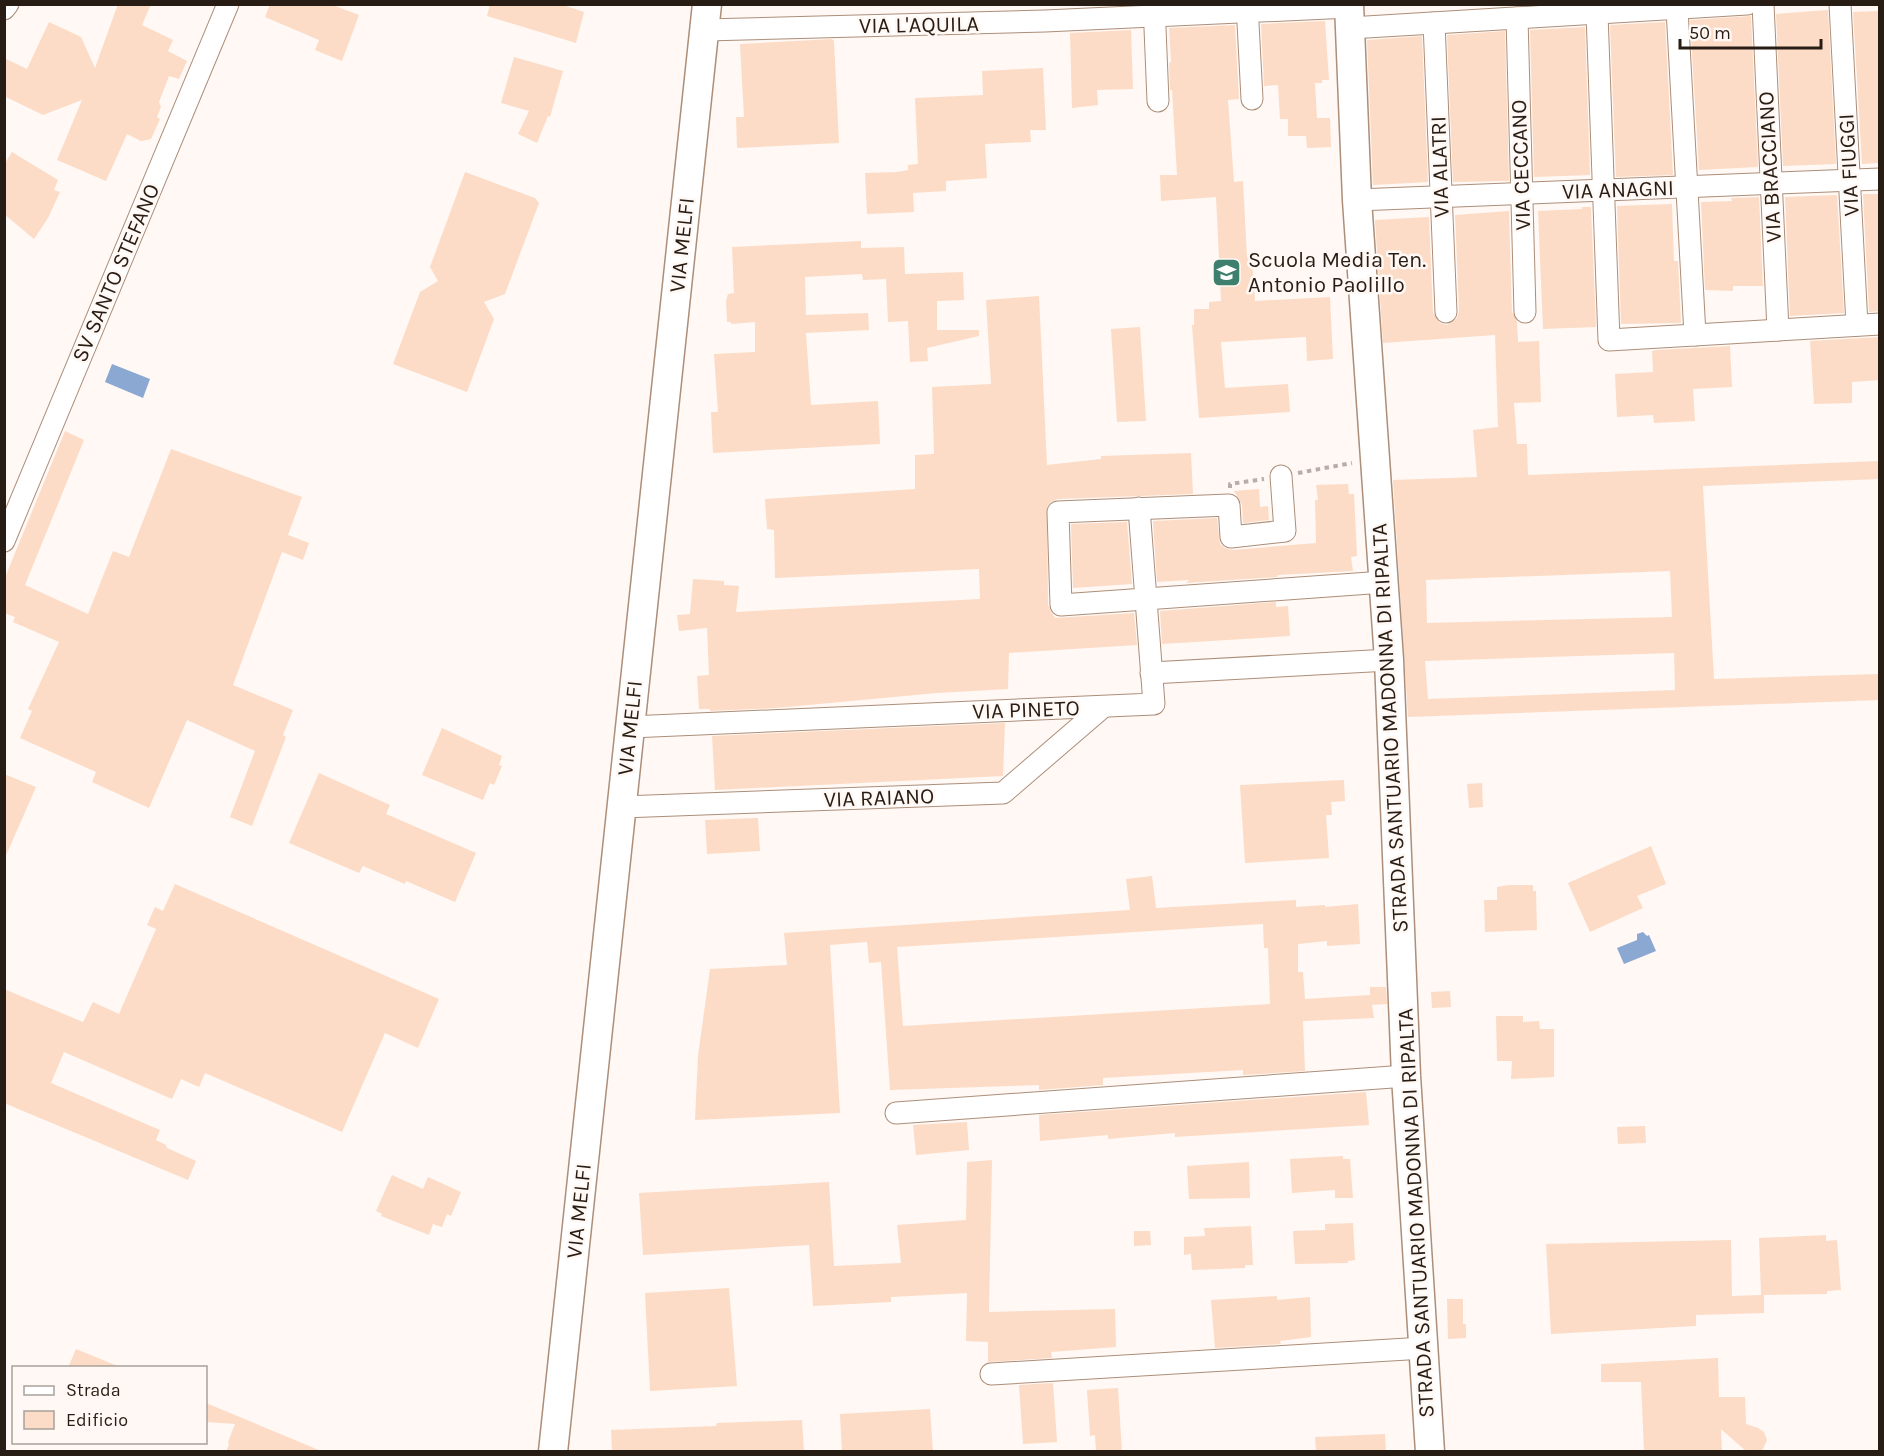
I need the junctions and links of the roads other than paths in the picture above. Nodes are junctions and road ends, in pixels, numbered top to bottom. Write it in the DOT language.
graph roads {
  1 [pos="8,4"];
  2 [pos="228,4"];
  3 [pos="1747,4"];
  4 [pos="1763,4"];
  5 [pos="1840,4"];
  6 [pos="1247,8"];
  7 [pos="4,9"];
  8 [pos="1677,9"];
  9 [pos="1154,10"];
  10 [pos="1045,13"];
  11 [pos="1350,13"];
  12 [pos="1597,14"];
  13 [pos="706,17"];
  14 [pos="1517,18"];
  15 [pos="1434,23"];
  16 [pos="1252,99"];
  17 [pos="1158,101"];
  18 [pos="1880,179"];
  19 [pos="1850,180"];
  20 [pos="1771,184"];
  21 [pos="1687,187"];
  22 [pos="1604,190"];
  23 [pos="1522,194"];
  24 [pos="1441,197"];
  25 [pos="1357,200"];
  26 [pos="1446,312"];
  27 [pos="1525,312"];
  28 [pos="1880,324"];
  29 [pos="1857,325"];
  30 [pos="1778,330"];
  31 [pos="1695,335"];
  32 [pos="1281,476"];
  33 [pos="1139,508"];
  34 [pos="4,541"];
  35 [pos="1384,582"];
  36 [pos="1148,599"];
  37 [pos="1389,660"];
  38 [pos="1151,673"];
  39 [pos="1103,706"];
  40 [pos="630,727"];
  41 [pos="622,807"];
  42 [pos="1406,1076"];
  43 [pos="896,1113"];
  44 [pos="1424,1348"];
  45 [pos="991,1374"];
  46 [pos="553,1452"];
  47 [pos="1430,1452"];
  1 -- 7 [label="street"];
  2 -- 34 [label="street, SV SANTO STEFANO"];
  3 -- 8 [label="street, VIA L'AQUILA"];
  4 -- 20 [label="street, VIA BRACCIANO"];
  5 -- 19 [label="street, VIA FIUGGI"];
  6 -- 9 [label="street, VIA L'AQUILA"];
  6 -- 11 [label="street, VIA L'AQUILA"];
  6 -- 16 [label="street"];
  8 -- 12 [label="street, VIA L'AQUILA"];
  8 -- 21 [label="street"];
  9 -- 10 [label="street, VIA L'AQUILA"];
  9 -- 17 [label="street"];
  10 -- 13 [label="street, VIA L'AQUILA"];
  11 -- 15 [label="street, VIA L'AQUILA"];
  11 -- 25 [label="street, STRADA SANTUARIO MADONNA DI RIPALTA"];
  12 -- 14 [label="street, VIA L'AQUILA"];
  12 -- 22 [label="street"];
  13 -- 40 [label="street, VIA MELFI"];
  14 -- 15 [label="street, VIA L'AQUILA"];
  14 -- 23 [label="street, VIA CECCANO"];
  15 -- 24 [label="street, VIA ALATRI"];
  18 -- 19 [label="street, VIA ANAGNI"];
  19 -- 20 [label="street, VIA ANAGNI"];
  19 -- 29 [label="street, VIA FIUGGI"];
  20 -- 21 [label="street, VIA ANAGNI"];
  20 -- 30 [label="street, VIA BRACCIANO"];
  21 -- 22 [label="street, VIA ANAGNI"];
  21 -- 31 [label="street"];
  22 -- 23 [label="street, VIA ANAGNI"];
  22 -- 31 [label="street"];
  23 -- 24 [label="street, VIA ANAGNI"];
  23 -- 27 [label="street, VIA CECCANO"];
  24 -- 25 [label="street, VIA ANAGNI"];
  24 -- 26 [label="street, VIA ALATRI"];
  25 -- 35 [label="street, STRADA SANTUARIO MADONNA DI RIPALTA"];
  28 -- 29 [label="street"];
  29 -- 30 [label="street"];
  30 -- 31 [label="street"];
  32 -- 33 [label="street"];
  33 -- 36 [label="street"];
  33 -- 36 [label="street"];
  35 -- 36 [label="street"];
  35 -- 37 [label="street, STRADA SANTUARIO MADONNA DI RIPALTA"];
  36 -- 38 [label="street"];
  37 -- 38 [label="street"];
  37 -- 42 [label="street, STRADA SANTUARIO MADONNA DI RIPALTA"];
  38 -- 39 [label="street, VIA PINETO"];
  39 -- 40 [label="street, VIA PINETO"];
  39 -- 41 [label="street, VIA RAIANO"];
  40 -- 41 [label="street, VIA MELFI"];
  41 -- 46 [label="street, VIA MELFI"];
  42 -- 43 [label="street"];
  42 -- 44 [label="street, STRADA SANTUARIO MADONNA DI RIPALTA"];
  44 -- 45 [label="street"];
  44 -- 47 [label="street, STRADA SANTUARIO MADONNA DI RIPALTA"];
}
